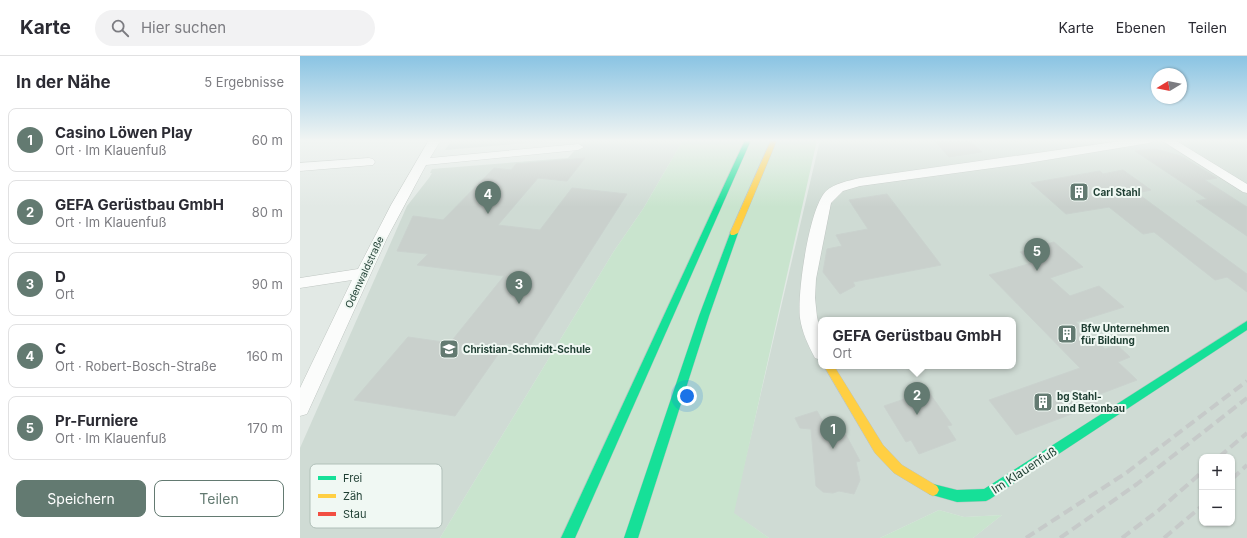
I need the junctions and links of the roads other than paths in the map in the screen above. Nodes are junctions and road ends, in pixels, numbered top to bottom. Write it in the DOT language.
graph roads {
  1 [pos="362,162"];
  2 [pos="422,162"];
  3 [pos="738,162"];
  4 [pos="764,162"];
  5 [pos="1004,162"];
  6 [pos="1204,162"];
  7 [pos="300,167"];
  8 [pos="1247,189"];
  9 [pos="364,273"];
  10 [pos="300,283"];
  11 [pos="1247,325"];
  12 [pos="818,345"];
  13 [pos="831,369"];
  14 [pos="300,408"];
  15 [pos="568,538"];
  16 [pos="631,538"];
  1 -- 7 [label="street"];
  2 -- 9 [label="street, Odenwaldstraße"];
  3 -- 15 [label="main road"];
  4 -- 16 [label="main road"];
  5 -- 12 [label="street"];
  6 -- 8 [label="street"];
  9 -- 10 [label="street"];
  9 -- 14 [label="street, Odenwaldstraße"];
  11 -- 13 [label="main road, Im Klauenfuß"];
}
